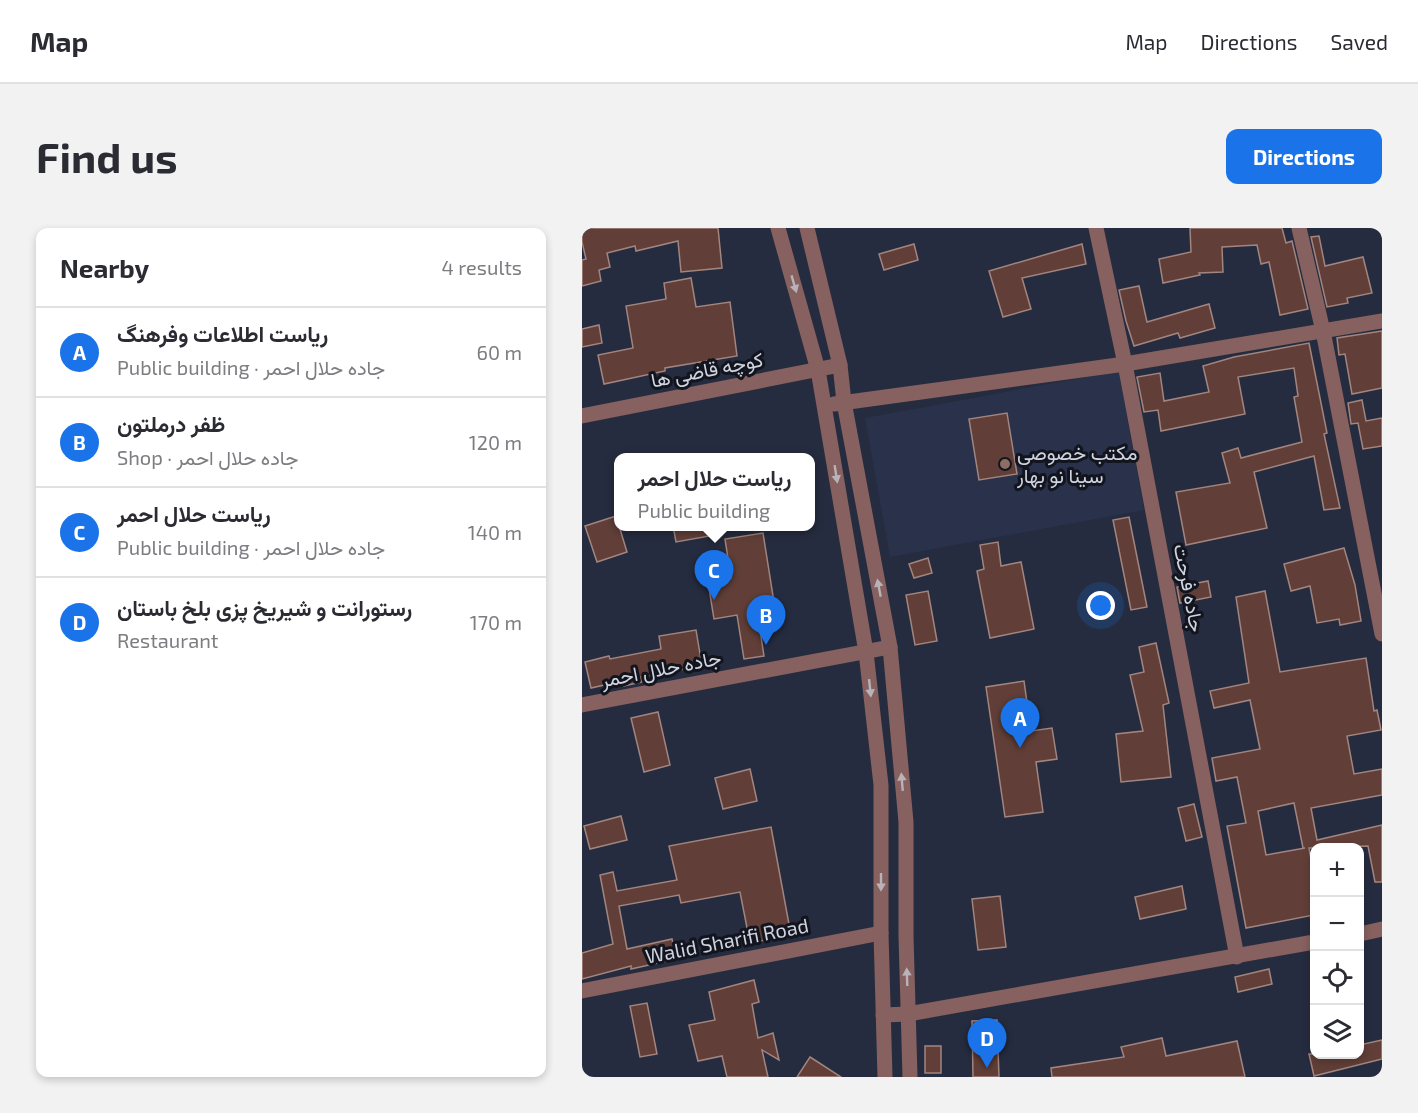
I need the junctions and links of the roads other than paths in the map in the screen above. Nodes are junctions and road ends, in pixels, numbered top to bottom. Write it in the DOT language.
graph roads {
  1 [pos="778,228"];
  2 [pos="807,228"];
  3 [pos="1096,228"];
  4 [pos="1299,228"];
  5 [pos="1382,321"];
  6 [pos="1323,331"];
  7 [pos="1125,364"];
  8 [pos="840,366"];
  9 [pos="818,370"];
  10 [pos="844,402"];
  11 [pos="825,406"];
  12 [pos="582,416"];
  13 [pos="1382,634"];
  14 [pos="890,647"];
  15 [pos="866,652"];
  16 [pos="582,705"];
  17 [pos="1382,929"];
  18 [pos="881,933"];
  19 [pos="1364,933"];
  20 [pos="1310,943"];
  21 [pos="1238,957"];
  22 [pos="582,991"];
  23 [pos="908,1014"];
  24 [pos="883,1015"];
  25 [pos="885,1077"];
  26 [pos="910,1077"];
  1 -- 9 [label="street, one-way"];
  2 -- 8 [label="street"];
  3 -- 7 [label="street, جاده فرحت"];
  4 -- 6 [label="street"];
  5 -- 6 [label="street"];
  6 -- 7 [label="street"];
  6 -- 13 [label="street"];
  7 -- 10 [label="street"];
  7 -- 21 [label="street, جاده فرحت"];
  8 -- 9 [label="street, کوچه قاضی ها"];
  8 -- 10 [label="street"];
  9 -- 11 [label="street"];
  9 -- 12 [label="street, کوچه قاضی ها"];
  10 -- 11 [label="street"];
  14 -- 10 [label="street, one-way"];
  11 -- 15 [label="street, one-way"];
  14 -- 15 [label="street, جاده حلال احمر"];
  23 -- 14 [label="street, one-way"];
  15 -- 16 [label="street, جاده حلال احمر"];
  15 -- 18 [label="street, one-way"];
  17 -- 19 [label="street"];
  18 -- 22 [label="street, Walid Sharifi Road"];
  18 -- 24 [label="street"];
  20 -- 21 [label="street"];
  21 -- 23 [label="street"];
  23 -- 24 [label="street"];
  23 -- 26 [label="street"];
  24 -- 25 [label="street"];
}
